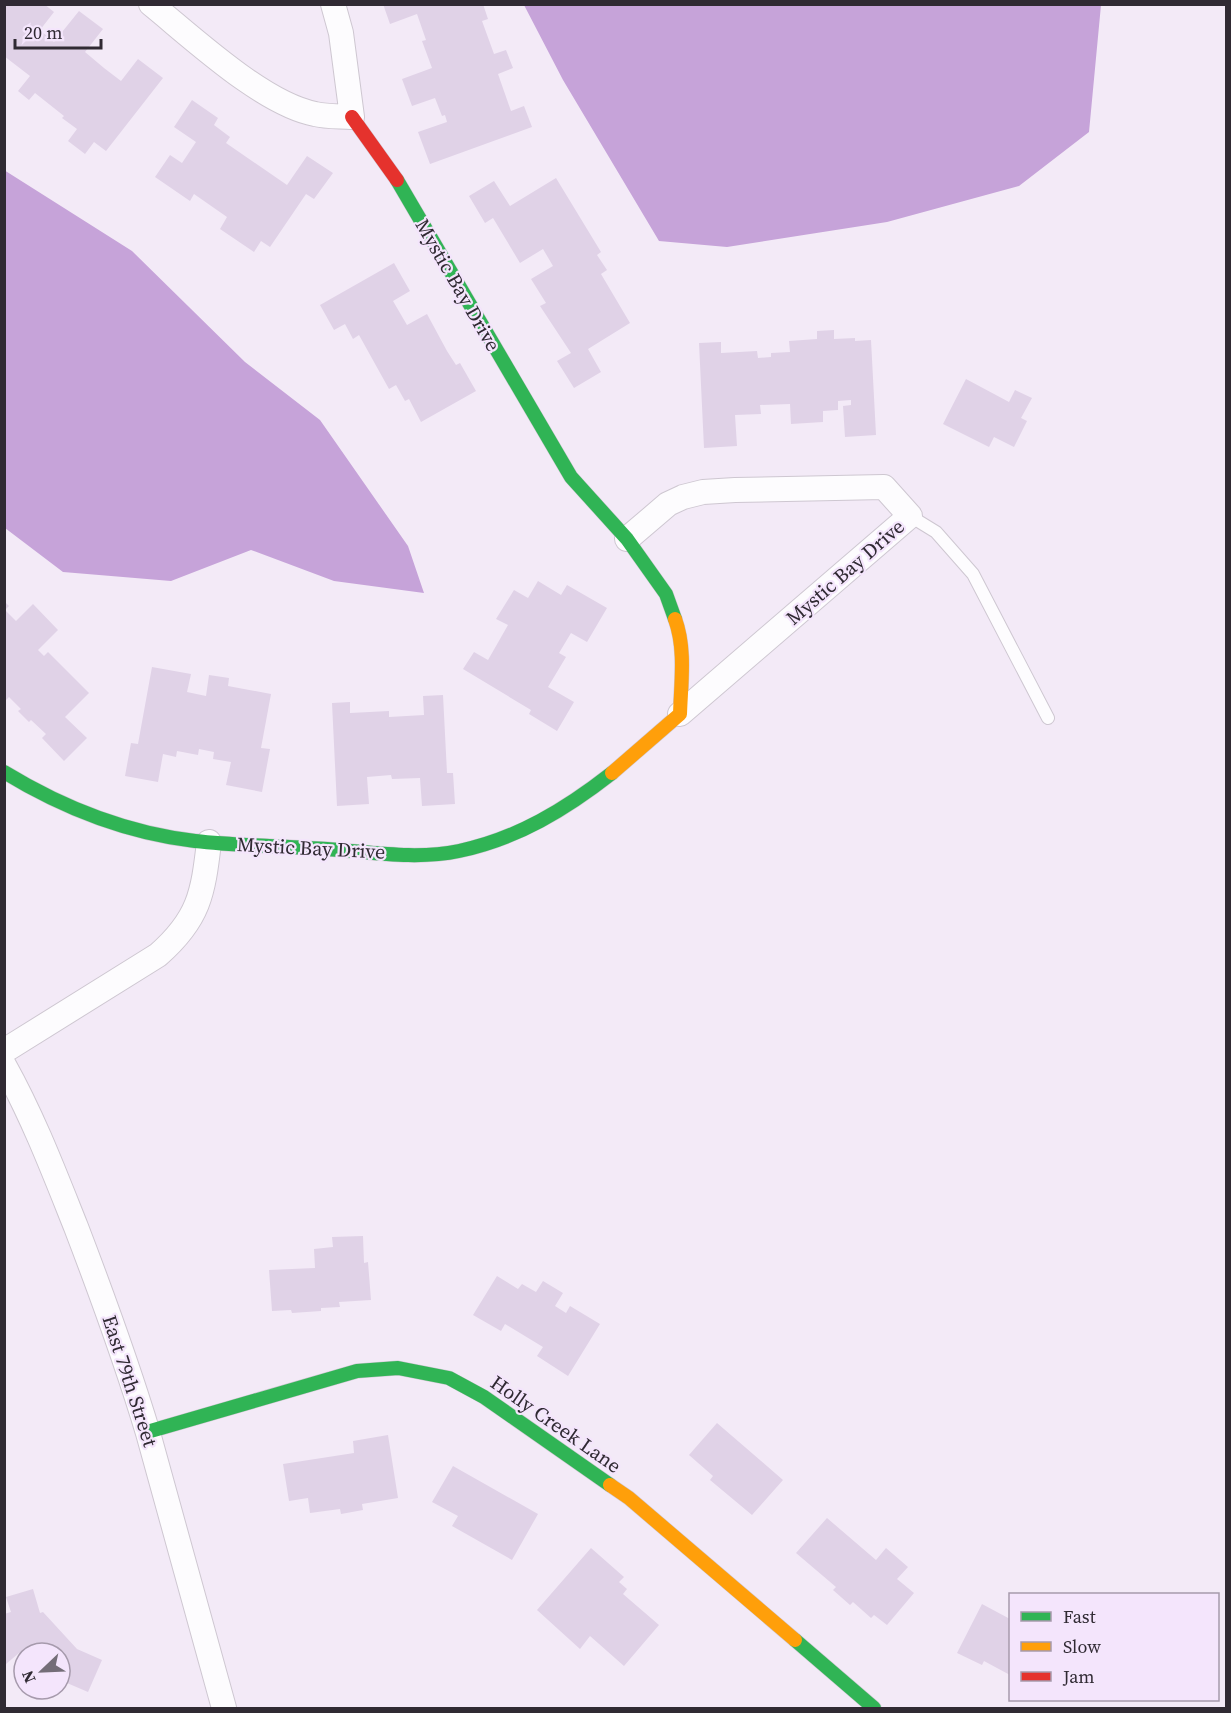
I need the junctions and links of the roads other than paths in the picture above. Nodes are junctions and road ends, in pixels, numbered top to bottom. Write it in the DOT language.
graph roads {
  1 [pos="151,4"];
  2 [pos="333,4"];
  3 [pos="352,117"];
  4 [pos="910,516"];
  5 [pos="627,539"];
  6 [pos="680,714"];
  7 [pos="1048,718"];
  8 [pos="4,772"];
  9 [pos="209,842"];
  10 [pos="4,1051"];
  11 [pos="4,1065"];
  12 [pos="147,1432"];
  13 [pos="224,1708"];
  14 [pos="874,1708"];
  1 -- 3 [label="street"];
  2 -- 3 [label="street"];
  3 -- 5 [label="street, Mystic Bay Drive"];
  4 -- 5 [label="street, Mystic Bay Drive"];
  4 -- 6 [label="street, Mystic Bay Drive"];
  4 -- 7 [label="lane"];
  5 -- 6 [label="street, Mystic Bay Drive"];
  6 -- 9 [label="street, Mystic Bay Drive"];
  8 -- 9 [label="street"];
  9 -- 10 [label="street, Mystic Bay Drive"];
  11 -- 12 [label="street, East 79th Street"];
  12 -- 13 [label="street, East 79th Street"];
  12 -- 14 [label="street, Holly Creek Lane"];
}
